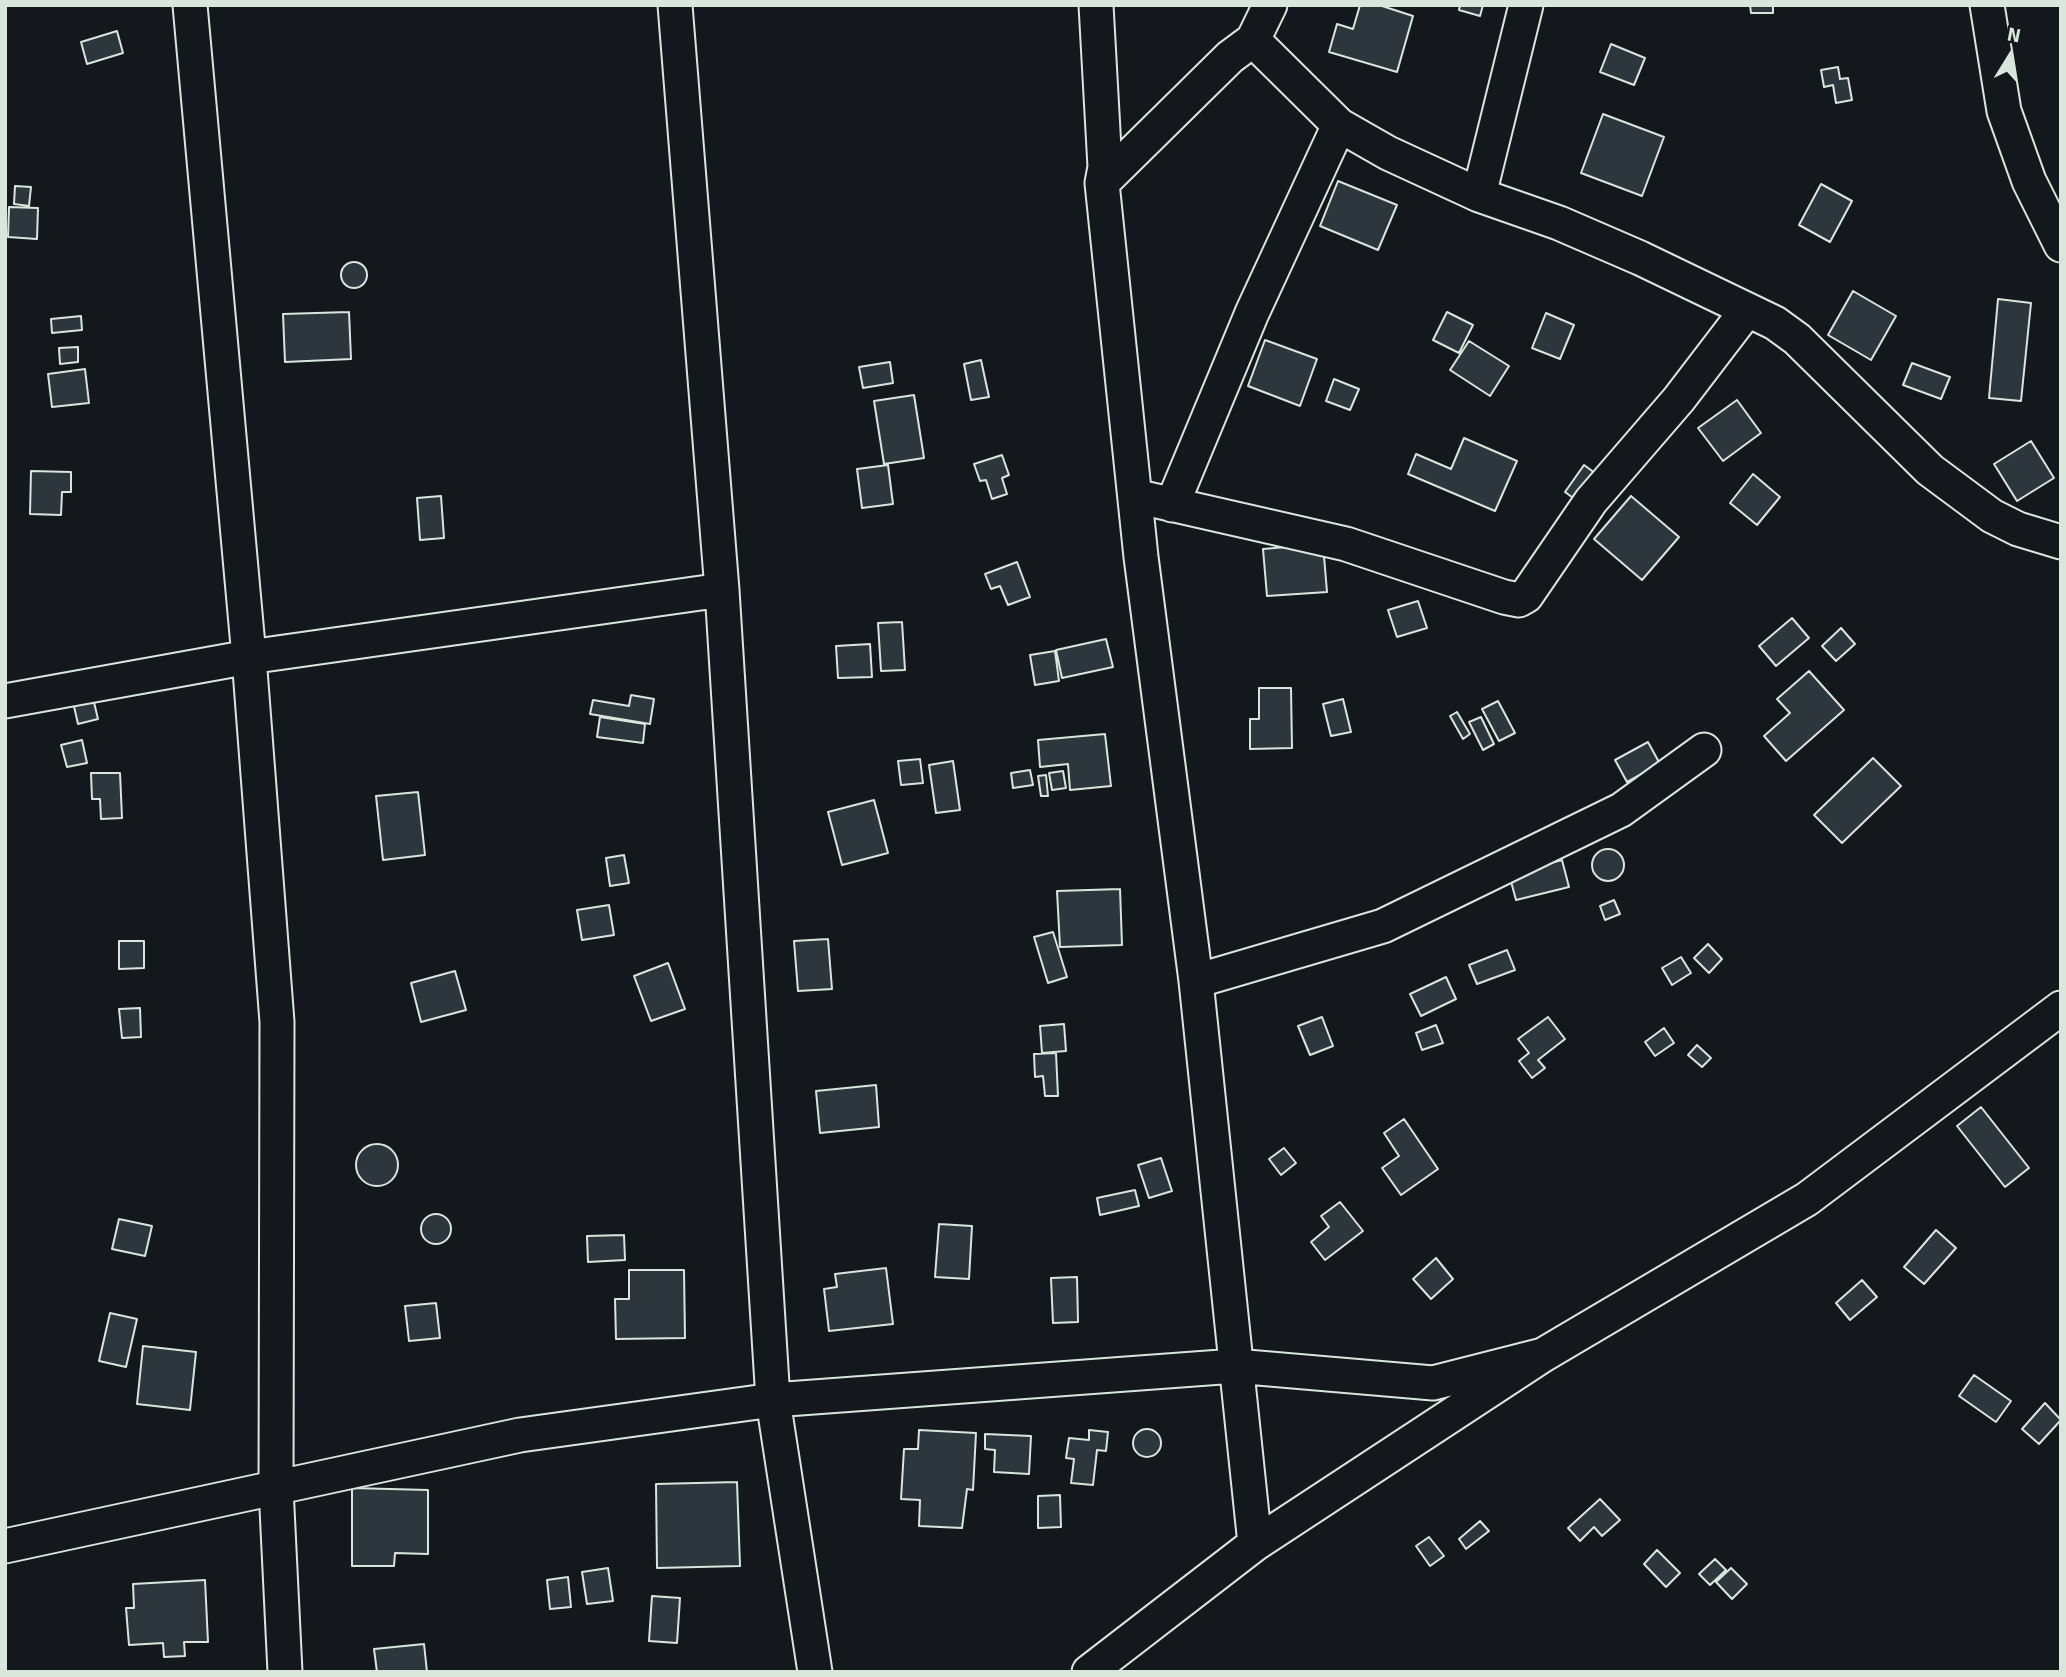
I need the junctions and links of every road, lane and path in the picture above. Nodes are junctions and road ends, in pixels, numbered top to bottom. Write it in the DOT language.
graph roads {
  1 [pos="190,5"];
  2 [pos="675,5"];
  3 [pos="1096,5"];
  4 [pos="1270,5"];
  5 [pos="1526,5"];
  6 [pos="1987,5"];
  7 [pos="1253,40"];
  8 [pos="1339,125"];
  9 [pos="1102,183"];
  10 [pos="1479,195"];
  11 [pos="2061,245"];
  12 [pos="1747,310"];
  13 [pos="1135,496"];
  14 [pos="1172,505"];
  15 [pos="2061,542"];
  16 [pos="722,590"];
  17 [pos="249,657"];
  18 [pos="5,701"];
  19 [pos="1704,750"];
  20 [pos="1196,981"];
  21 [pos="2061,1008"];
  22 [pos="1543,1355"];
  23 [pos="1235,1366"];
  24 [pos="773,1400"];
  25 [pos="276,1488"];
  26 [pos="1255,1544"];
  27 [pos="5,1546"];
  28 [pos="285,1672"];
  29 [pos="816,1672"];
  30 [pos="1089,1672"];
  1 -- 17 [label="street"];
  2 -- 16 [label="street"];
  3 -- 9 [label="street"];
  4 -- 7 [label="street"];
  5 -- 10 [label="street"];
  6 -- 11 [label="street"];
  7 -- 8 [label="street"];
  7 -- 9 [label="street"];
  8 -- 10 [label="street"];
  8 -- 14 [label="street"];
  9 -- 13 [label="street"];
  10 -- 12 [label="street"];
  12 -- 14 [label="street"];
  12 -- 15 [label="street"];
  13 -- 14 [label="street"];
  13 -- 20 [label="street"];
  16 -- 17 [label="street"];
  16 -- 24 [label="street"];
  17 -- 18 [label="street"];
  17 -- 25 [label="street"];
  19 -- 20 [label="street"];
  20 -- 23 [label="street"];
  21 -- 22 [label="street"];
  22 -- 23 [label="street"];
  22 -- 26 [label="street"];
  23 -- 24 [label="street"];
  23 -- 26 [label="street"];
  24 -- 25 [label="street"];
  24 -- 29 [label="street"];
  25 -- 27 [label="street"];
  25 -- 28 [label="street"];
  26 -- 30 [label="street"];
}
